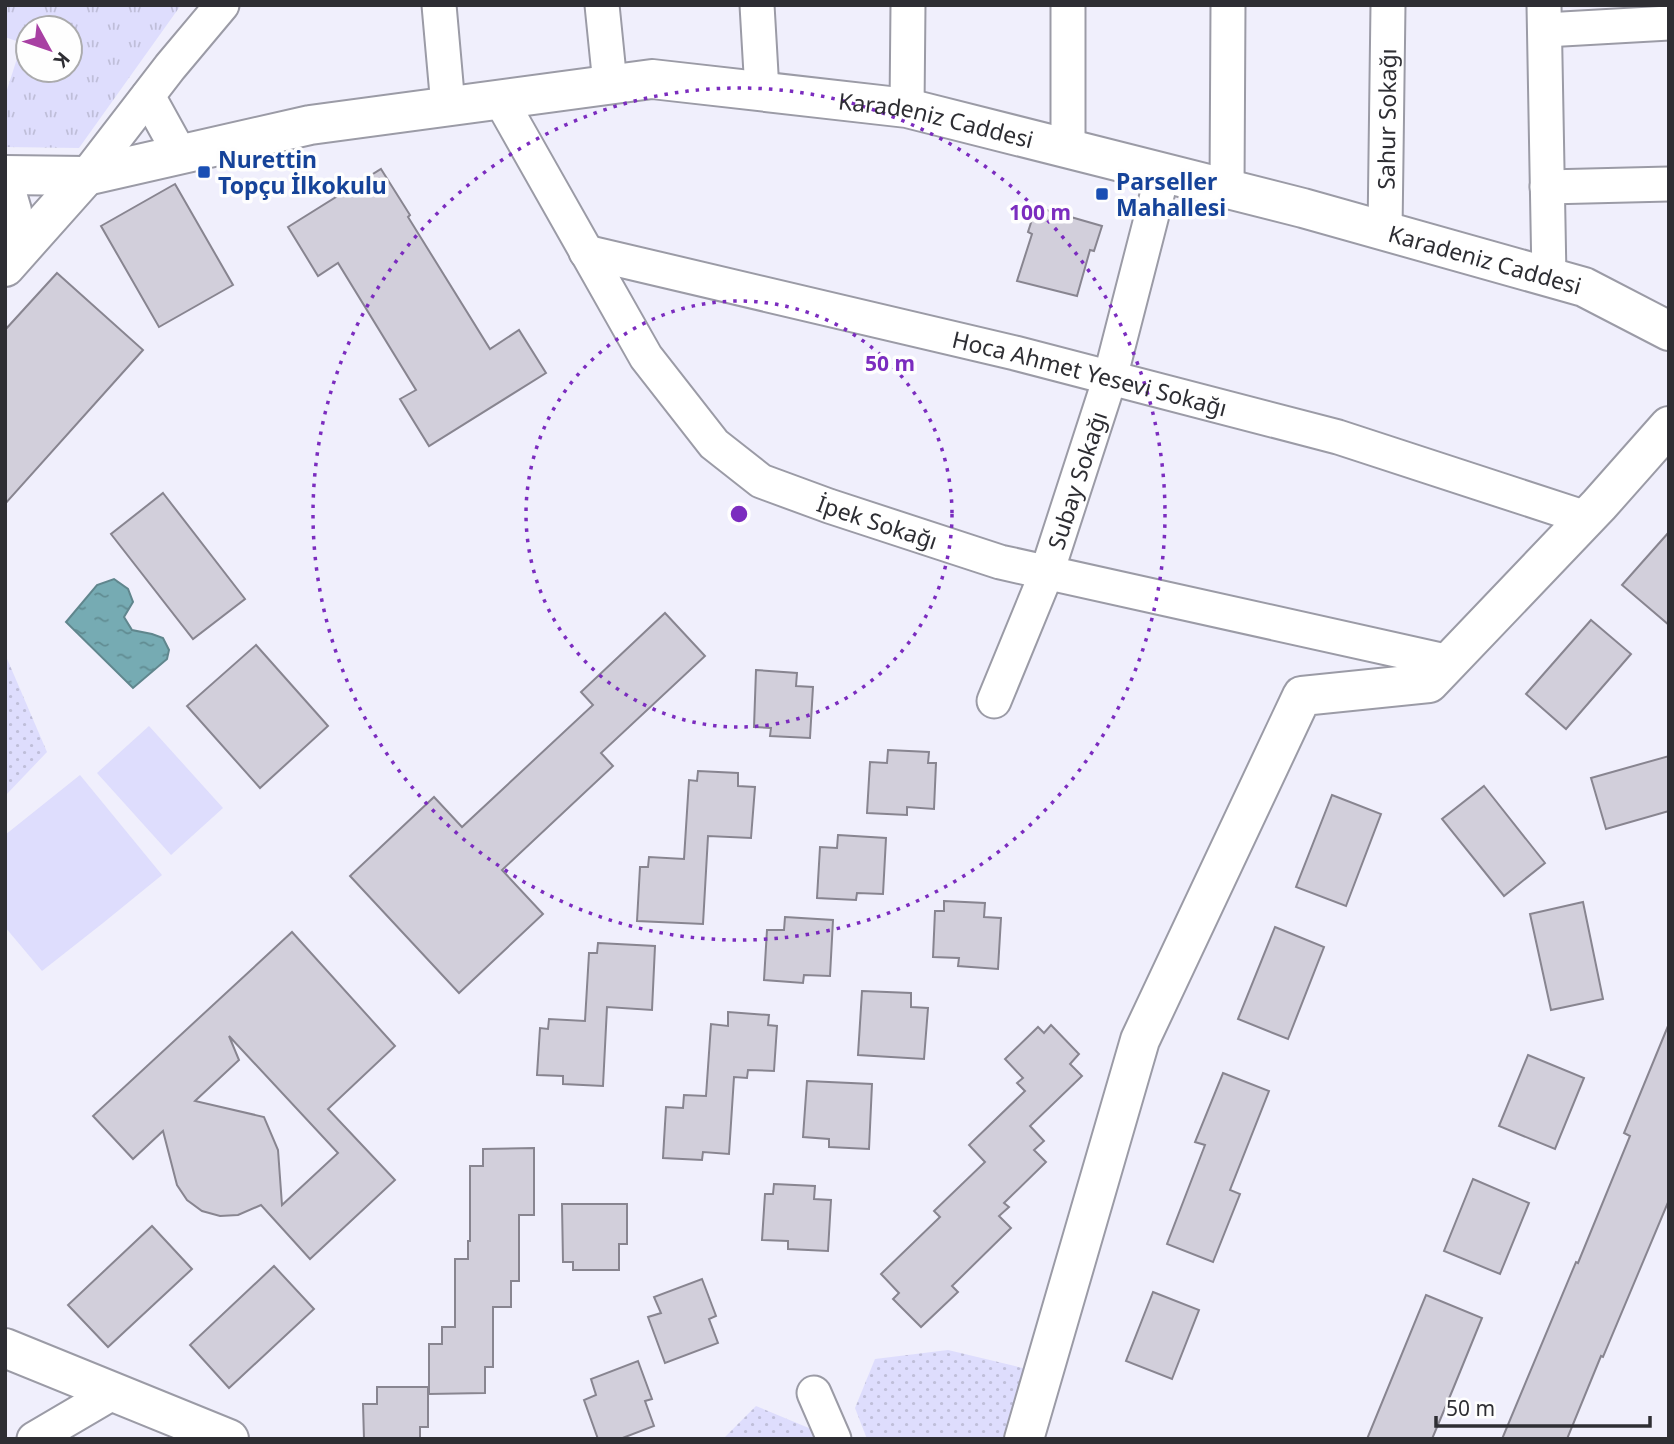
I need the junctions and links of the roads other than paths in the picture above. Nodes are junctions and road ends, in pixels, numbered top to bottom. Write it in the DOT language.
graph roads {
  1 [pos="222,5"];
  2 [pos="439,5"];
  3 [pos="602,5"];
  4 [pos="757,5"];
  5 [pos="908,5"];
  6 [pos="1068,5"];
  7 [pos="1228,5"];
  8 [pos="1388,5"];
  9 [pos="1545,17"];
  10 [pos="1669,23"];
  11 [pos="610,84"];
  12 [pos="762,91"];
  13 [pos="148,96"];
  14 [pos="500,99"];
  15 [pos="448,106"];
  16 [pos="907,108"];
  17 [pos="1068,149"];
  18 [pos="180,155"];
  19 [pos="1163,173"];
  20 [pos="5,175"];
  21 [pos="86,176"];
  22 [pos="1669,184"];
  23 [pos="5,187"];
  24 [pos="1547,187"];
  25 [pos="1227,189"];
  26 [pos="1385,231"];
  27 [pos="586,252"];
  28 [pos="5,265"];
  29 [pos="1549,277"];
  30 [pos="1669,331"];
  31 [pos="1110,378"];
  32 [pos="1669,426"];
  33 [pos="1586,518"];
  34 [pos="1047,572"];
  35 [pos="1450,662"];
  36 [pos="994,701"];
  37 [pos="5,1348"];
  38 [pos="114,1392"];
  39 [pos="814,1393"];
  40 [pos="34,1439"];
  41 [pos="229,1439"];
  42 [pos="834,1439"];
  43 [pos="1024,1439"];
  1 -- 13 [label="street"];
  2 -- 15 [label="street"];
  3 -- 11 [label="street"];
  4 -- 12 [label="street"];
  5 -- 16 [label="street"];
  6 -- 17 [label="street"];
  7 -- 25 [label="street"];
  8 -- 26 [label="street, Sahur Sokağı"];
  9 -- 10 [label="street"];
  9 -- 24 [label="street"];
  11 -- 12 [label="street, Karadeniz Caddesi"];
  11 -- 14 [label="street, Karadeniz Caddesi"];
  12 -- 16 [label="street, Karadeniz Caddesi"];
  13 -- 18 [label="street"];
  13 -- 21 [label="street"];
  14 -- 15 [label="street, Karadeniz Caddesi"];
  14 -- 27 [label="street, İpek Sokağı"];
  15 -- 18 [label="street, Karadeniz Caddesi"];
  16 -- 17 [label="street, Karadeniz Caddesi"];
  17 -- 19 [label="street, Karadeniz Caddesi"];
  18 -- 21 [label="street, Karadeniz Caddesi"];
  19 -- 25 [label="street, Karadeniz Caddesi"];
  19 -- 31 [label="street, Subay Sokağı"];
  20 -- 21 [label="street, Karadeniz Caddesi"];
  21 -- 28 [label="street"];
  22 -- 24 [label="street"];
  23 -- 28 [label="street"];
  24 -- 29 [label="street"];
  25 -- 26 [label="street, Karadeniz Caddesi"];
  26 -- 29 [label="street, Karadeniz Caddesi"];
  27 -- 31 [label="street, Hoca Ahmet Yesevi Sokağı"];
  27 -- 34 [label="street, İpek Sokağı"];
  29 -- 30 [label="street, Karadeniz Caddesi"];
  31 -- 33 [label="street, Hoca Ahmet Yesevi Sokağı"];
  31 -- 34 [label="street, Subay Sokağı"];
  32 -- 33 [label="street"];
  33 -- 35 [label="street"];
  34 -- 35 [label="street, İpek Sokağı"];
  34 -- 36 [label="street, Subay Sokağı"];
  35 -- 43 [label="street"];
  37 -- 38 [label="street"];
  38 -- 40 [label="street"];
  38 -- 41 [label="street"];
  39 -- 42 [label="street"];
}
